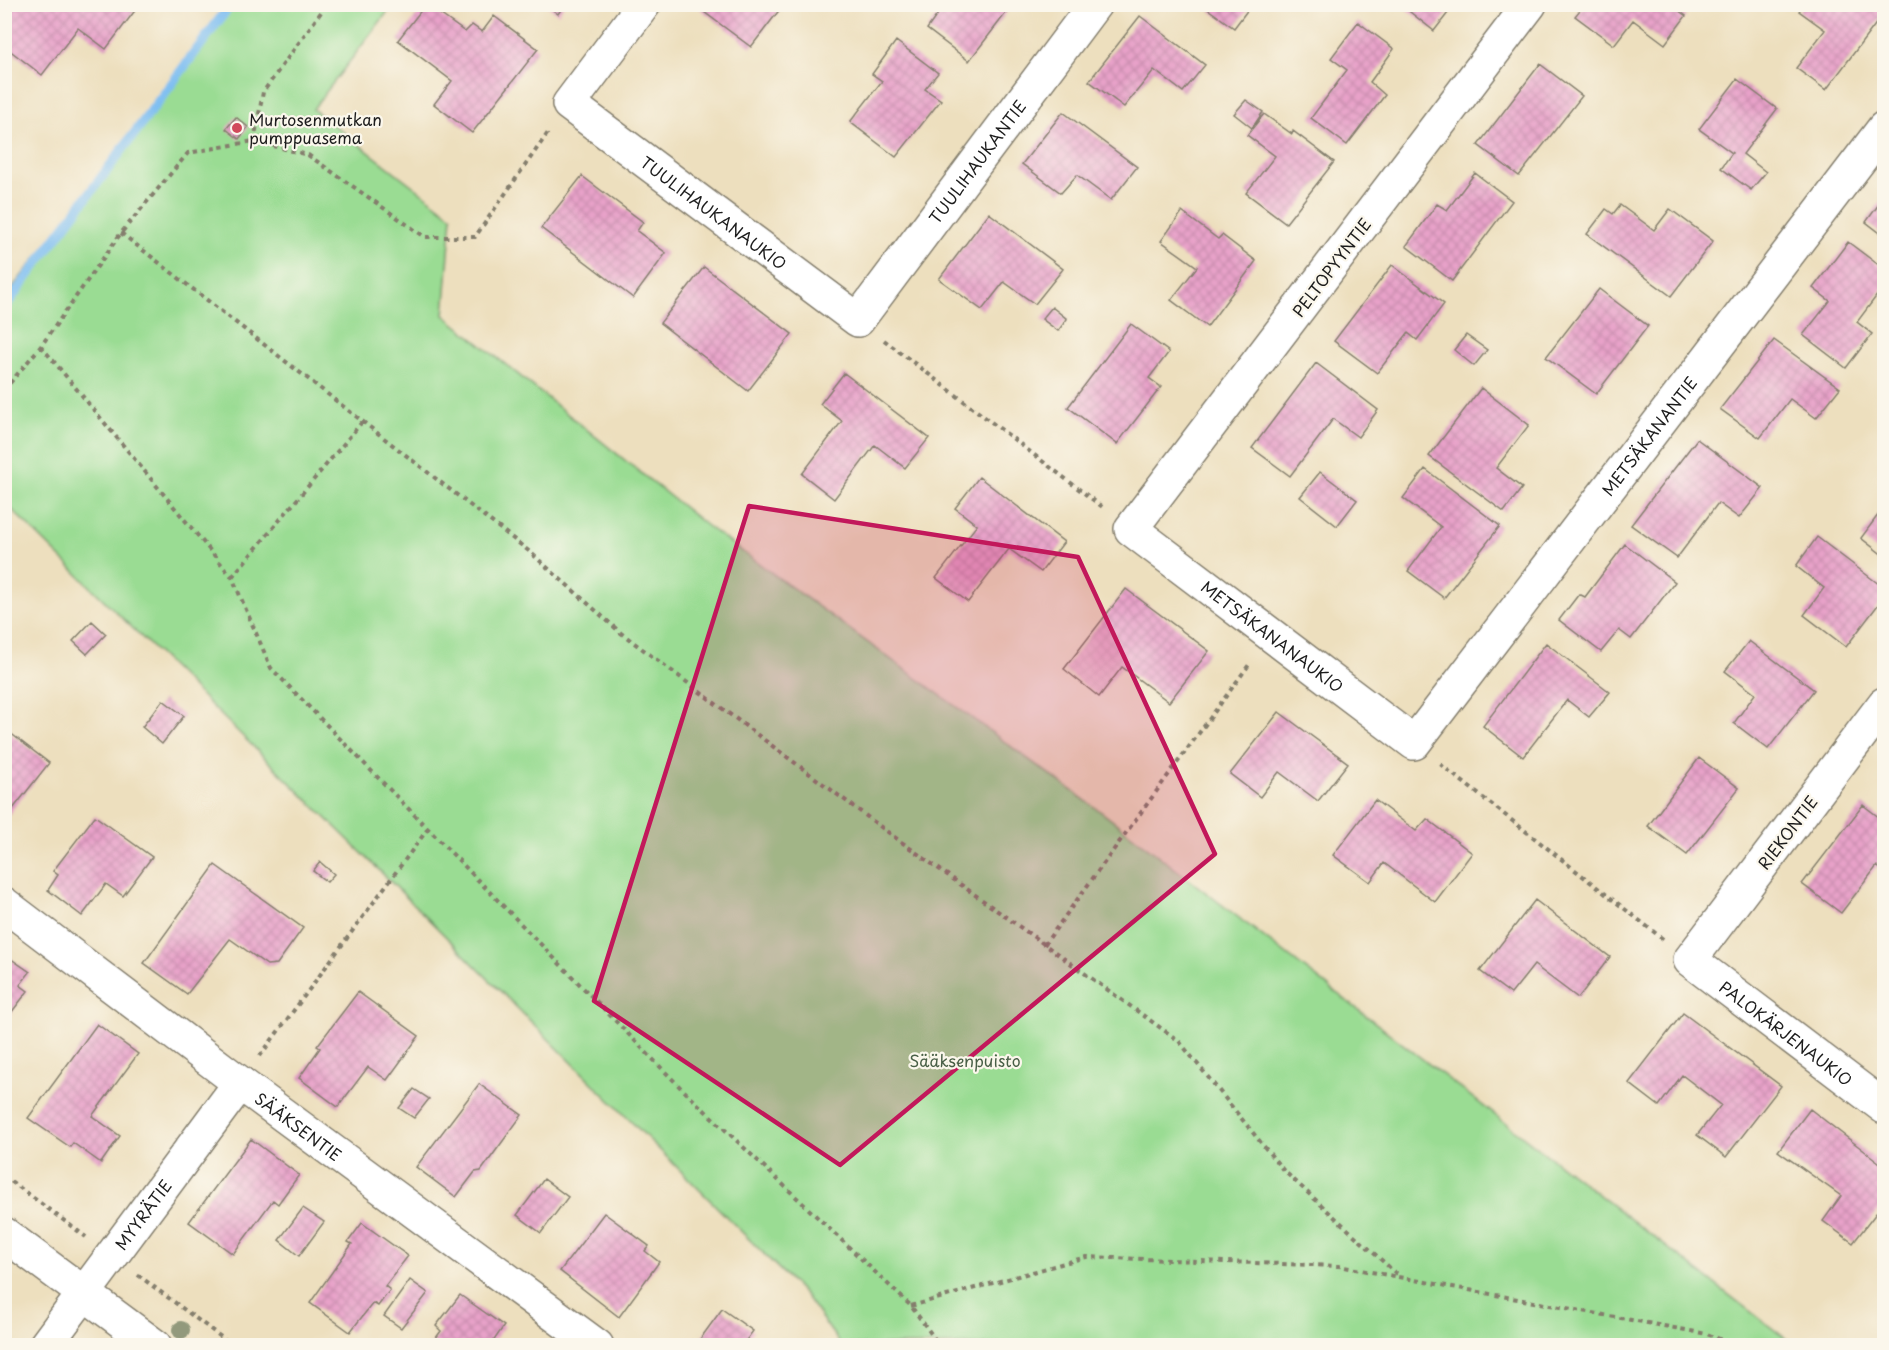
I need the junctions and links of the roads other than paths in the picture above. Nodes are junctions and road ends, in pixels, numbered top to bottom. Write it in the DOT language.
graph roads {
  1 [pos="644,4"];
  2 [pos="1095,4"];
  3 [pos="1530,4"];
  4 [pos="1884,128"];
  5 [pos="858,320"];
  6 [pos="1131,529"];
  7 [pos="1884,704"];
  8 [pos="1414,743"];
  9 [pos="4,904"];
  10 [pos="1690,960"];
  11 [pos="240,1083"];
  12 [pos="1884,1107"];
  13 [pos="4,1234"];
  14 [pos="83,1293"];
  15 [pos="45,1346"];
  16 [pos="155,1346"];
  17 [pos="597,1346"];
  1 -- 5 [label="street, TUULIHAUKANAUKIO"];
  2 -- 5 [label="street, TUULIHAUKANTIE"];
  3 -- 6 [label="street, PELTOPYYNTIE"];
  4 -- 8 [label="street, METSÄKANANTIE"];
  6 -- 8 [label="street, METSÄKANANAUKIO"];
  7 -- 10 [label="street, RIEKONTIE"];
  9 -- 11 [label="street, SÄÄKSENTIE"];
  10 -- 12 [label="street, PALOKÄRJENAUKIO"];
  11 -- 14 [label="street, MYYRÄTIE"];
  11 -- 17 [label="street, SÄÄKSENTIE"];
  13 -- 14 [label="street"];
  14 -- 15 [label="street, MYYRÄTIE"];
  14 -- 16 [label="street"];
}
